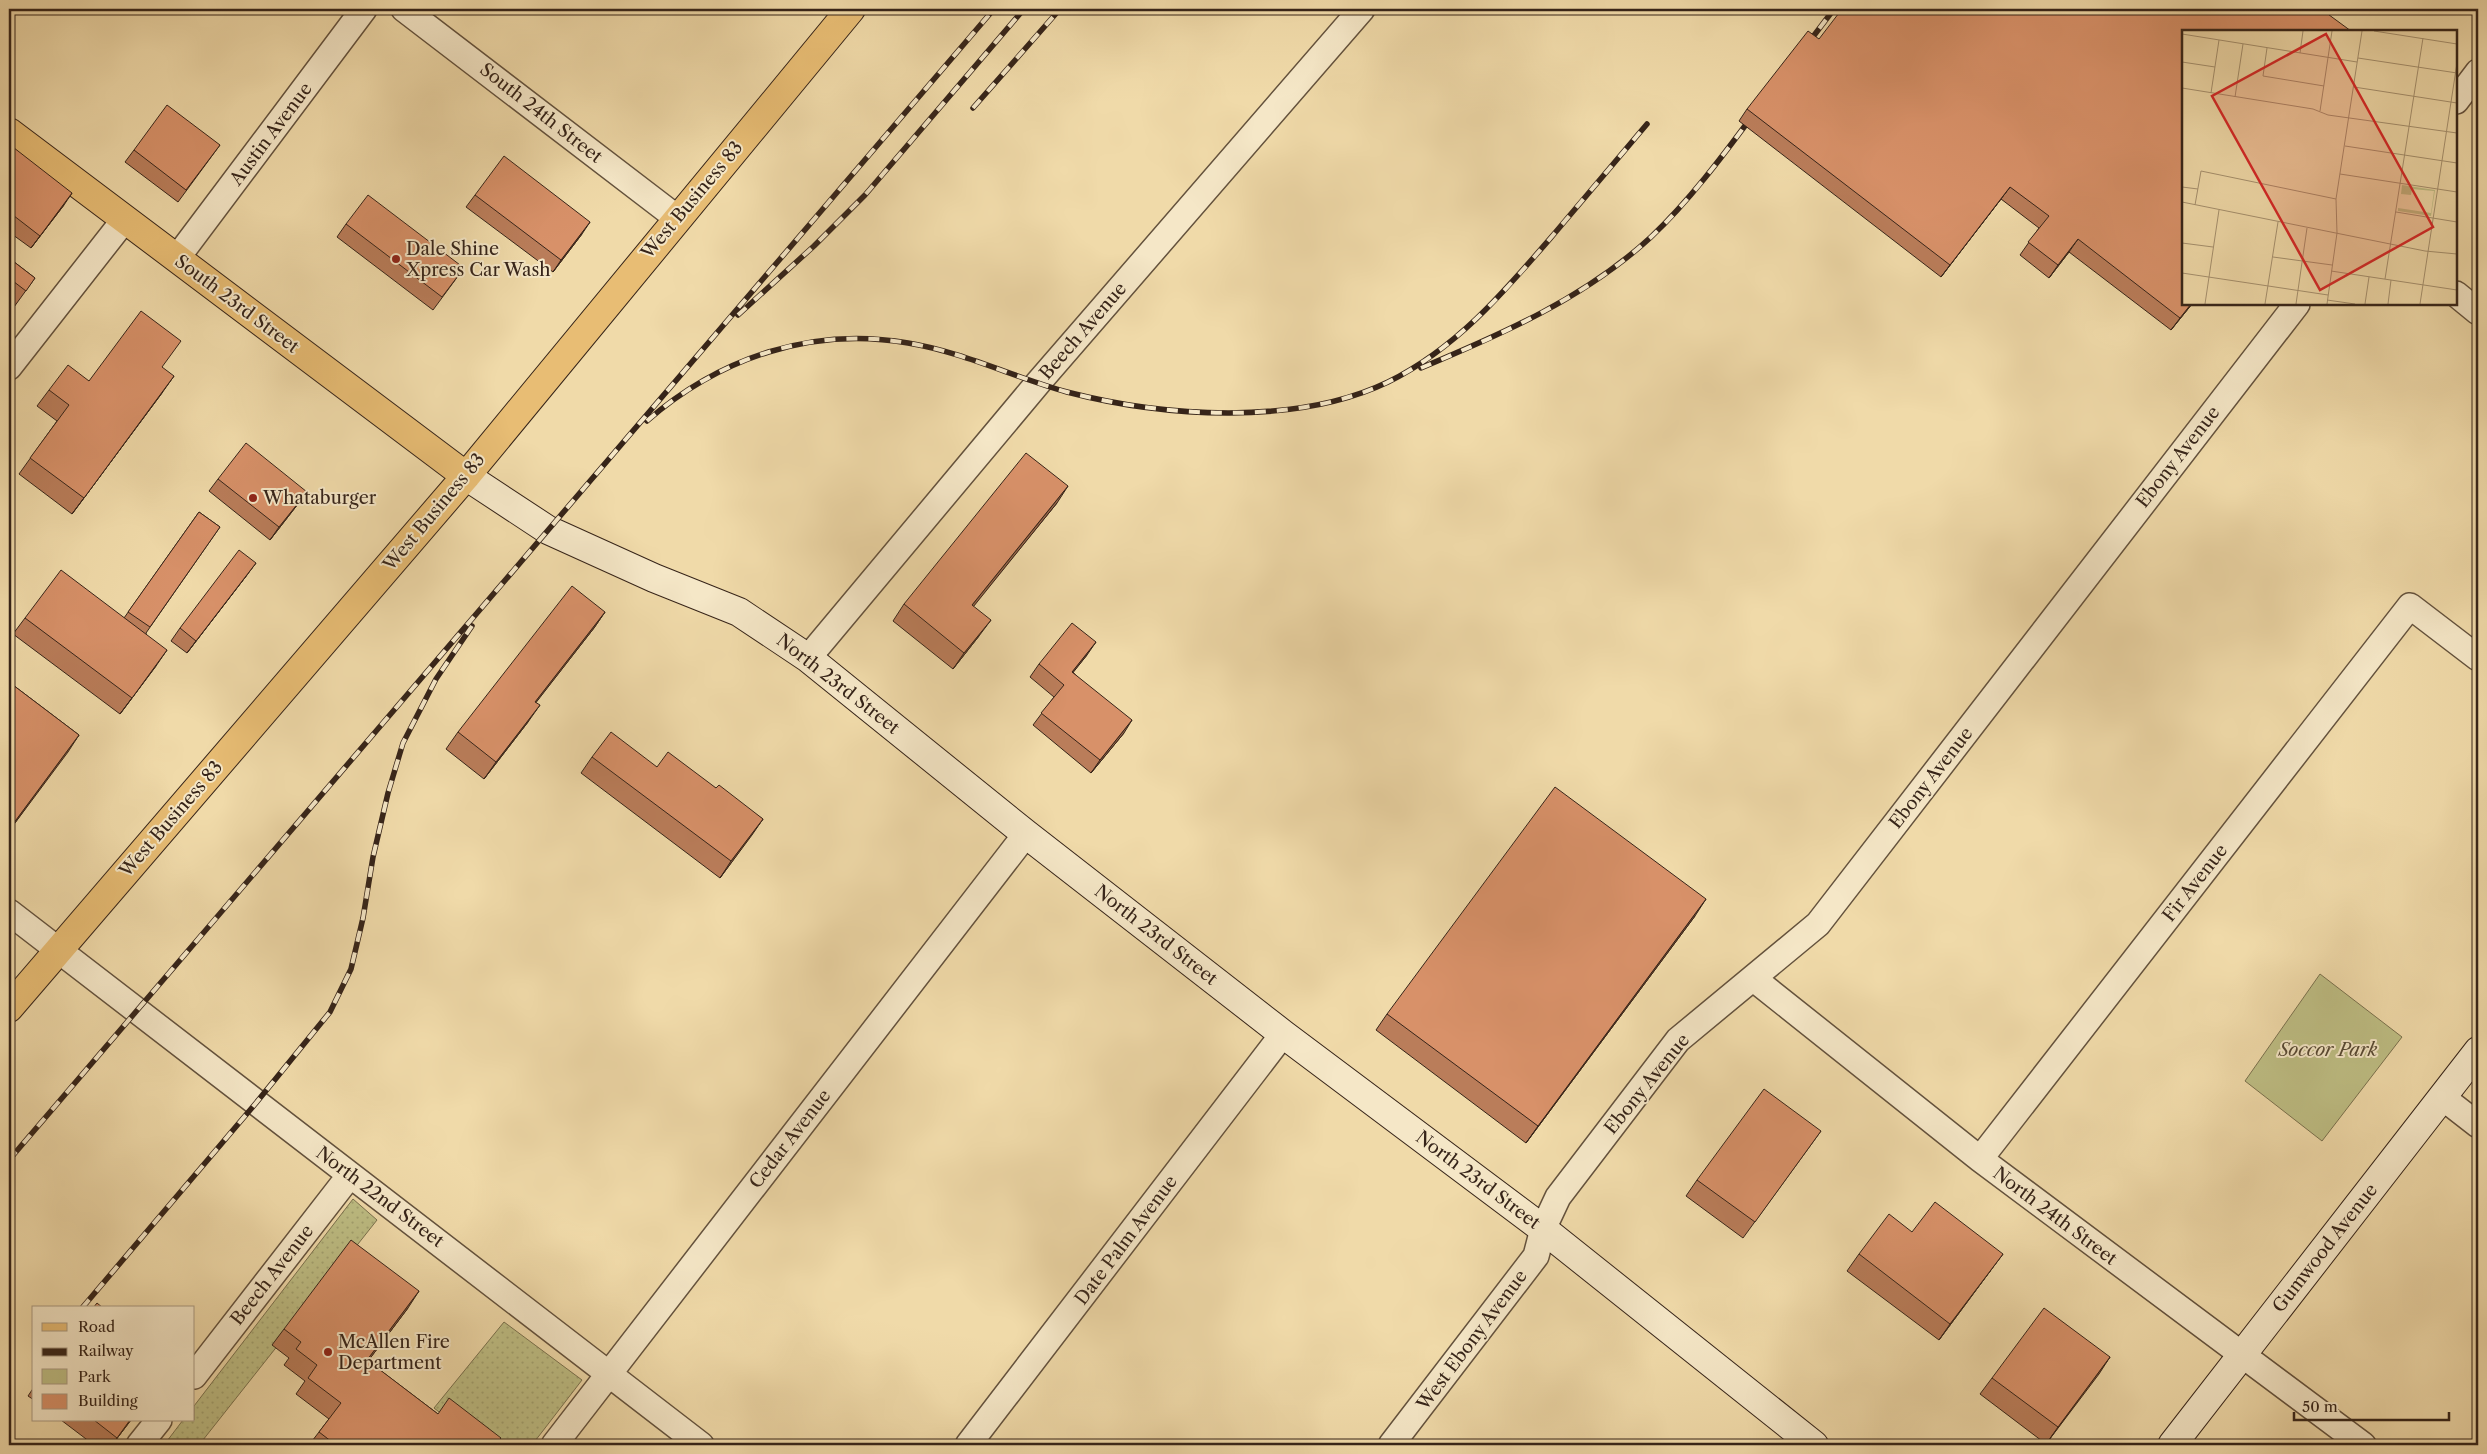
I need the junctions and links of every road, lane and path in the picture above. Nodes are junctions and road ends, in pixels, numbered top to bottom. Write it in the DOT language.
graph roads {
  1 [pos="364,9"];
  2 [pos="404,9"];
  3 [pos="851,9"];
  4 [pos="1362,9"];
  5 [pos="2478,72"];
  6 [pos="2457,100"];
  7 [pos="9,132"];
  8 [pos="677,218"];
  9 [pos="125,219"];
  10 [pos="177,258"];
  11 [pos="2457,295"];
  12 [pos="2296,305"];
  13 [pos="2478,312"];
  14 [pos="9,367"];
  15 [pos="466,476"];
  16 [pos="808,658"];
  17 [pos="2478,658"];
  18 [pos="1026,834"];
  19 [pos="9,912"];
  20 [pos="57,951"];
  21 [pos="1754,979"];
  22 [pos="9,1008"];
  23 [pos="1283,1034"];
  24 [pos="2478,1050"];
  25 [pos="2442,1097"];
  26 [pos="2478,1125"];
  27 [pos="1980,1159"];
  28 [pos="350,1175"];
  29 [pos="1543,1229"];
  30 [pos="2242,1356"];
  31 [pos="609,1373"];
  32 [pos="195,1375"];
  33 [pos="157,1422"];
  34 [pos="1808,1443"];
  35 [pos="139,1445"];
  36 [pos="554,1445"];
  37 [pos="701,1445"];
  38 [pos="968,1445"];
  39 [pos="1391,1445"];
  40 [pos="2172,1445"];
  41 [pos="2362,1445"];
  1 -- 10 [label="street, Austin Avenue"];
  2 -- 8 [label="street, South 24th Street"];
  3 -- 8 [label="main road, West Business 83"];
  4 -- 16 [label="street, Beech Avenue"];
  5 -- 6 [label="street"];
  7 -- 9 [label="main road, South 23rd Street"];
  8 -- 15 [label="main road, West Business 83"];
  9 -- 10 [label="main road, South 23rd Street"];
  9 -- 14 [label="street"];
  10 -- 15 [label="main road, South 23rd Street"];
  11 -- 13 [label="street"];
  12 -- 21 [label="street, Ebony Avenue"];
  15 -- 16 [label="main road, North 23rd Street"];
  15 -- 20 [label="main road, West Business 83"];
  16 -- 18 [label="main road, North 23rd Street"];
  17 -- 27 [label="street, Fir Avenue"];
  18 -- 23 [label="main road, North 23rd Street"];
  18 -- 31 [label="street, Cedar Avenue"];
  19 -- 20 [label="street, North 22nd Street"];
  20 -- 22 [label="main road, West Business 83"];
  20 -- 28 [label="street, North 22nd Street"];
  21 -- 27 [label="street, North 24th Street"];
  21 -- 29 [label="street, Ebony Avenue"];
  23 -- 29 [label="main road, North 23rd Street"];
  23 -- 38 [label="street, Date Palm Avenue"];
  24 -- 25 [label="main road, Gumwood Avenue"];
  25 -- 26 [label="street"];
  25 -- 30 [label="main road, Gumwood Avenue"];
  27 -- 30 [label="street, North 24th Street"];
  28 -- 31 [label="street, North 22nd Street"];
  28 -- 32 [label="street, Beech Avenue"];
  29 -- 34 [label="main road, North 23rd Street"];
  29 -- 39 [label="street, West Ebony Avenue"];
  30 -- 40 [label="main road, Gumwood Avenue"];
  30 -- 41 [label="street, North 24th Street"];
  31 -- 36 [label="street, Cedar Avenue"];
  31 -- 37 [label="street, North 22nd Street"];
  33 -- 35 [label="street"];
}
